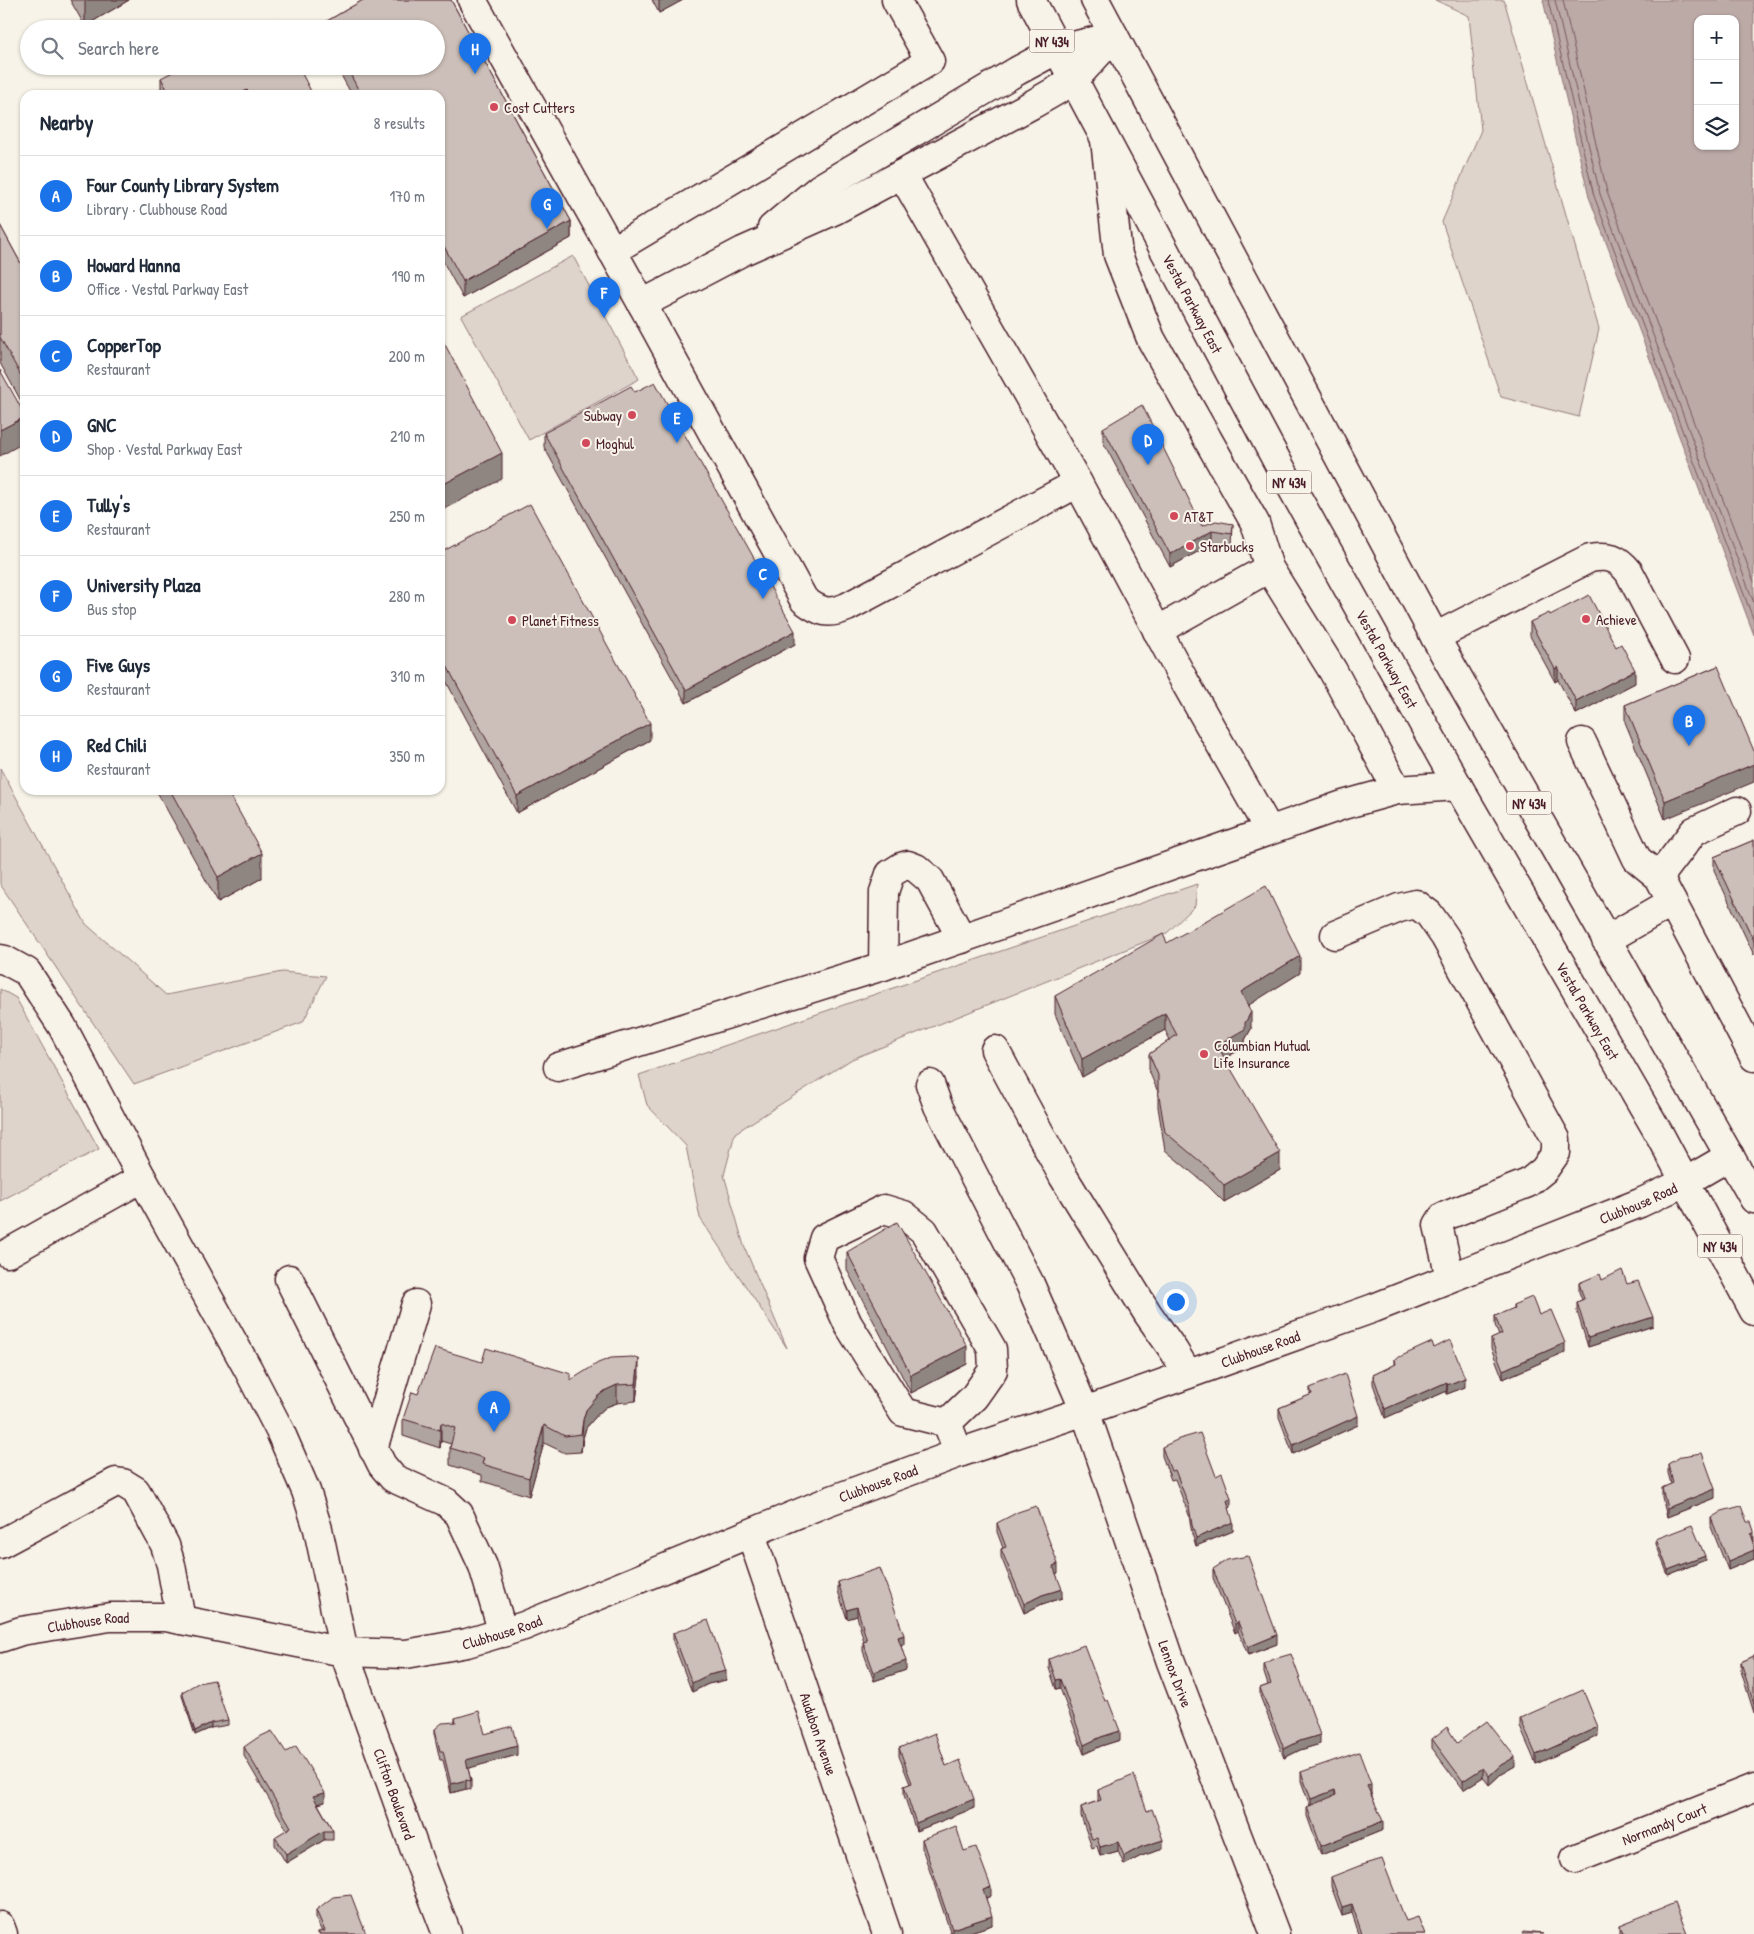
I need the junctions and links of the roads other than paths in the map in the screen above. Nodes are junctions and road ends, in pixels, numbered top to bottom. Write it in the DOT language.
graph roads {
  1 [pos="472,0"];
  2 [pos="896,0"];
  3 [pos="1031,0"];
  4 [pos="1095,0"];
  5 [pos="1114,36"];
  6 [pos="1056,50"];
  7 [pos="1073,81"];
  8 [pos="1105,140"];
  9 [pos="902,174"];
  10 [pos="612,251"];
  11 [pos="743,251"];
  12 [pos="642,304"];
  13 [pos="1078,483"];
  14 [pos="1269,568"];
  15 [pos="1157,631"];
  16 [pos="1435,637"];
  17 [pos="1675,659"];
  18 [pos="1582,742"];
  19 [pos="1458,786"];
  20 [pos="1397,790"];
  21 [pos="1737,811"];
  22 [pos="1269,830"];
  23 [pos="1659,877"];
  24 [pos="1672,902"];
  25 [pos="1335,935"];
  26 [pos="962,939"];
  27 [pos="1606,940"];
  28 [pos="0,960"];
  29 [pos="883,966"];
  30 [pos="995,1050"];
  31 [pos="1754,1057"];
  32 [pos="558,1068"];
  33 [pos="930,1084"];
  34 [pos="1730,1156"];
  35 [pos="142,1178"];
  36 [pos="1685,1182"];
  37 [pos="1754,1199"];
  38 [pos="8,1253"];
  39 [pos="1450,1277"];
  40 [pos="289,1278"];
  41 [pos="416,1304"];
  42 [pos="1754,1311"];
  43 [pos="1188,1374"];
  44 [pos="1085,1411"];
  45 [pos="947,1423"];
  46 [pos="373,1449"];
  47 [pos="959,1453"];
  48 [pos="751,1534"];
  49 [pos="0,1544"];
  50 [pos="181,1620"];
  51 [pos="503,1632"];
  52 [pos="0,1638"];
  53 [pos="344,1652"];
  54 [pos="1754,1788"];
  55 [pos="1575,1858"];
  56 [pos="0,1926"];
  57 [pos="3,1934"];
  58 [pos="448,1934"];
  59 [pos="887,1934"];
  60 [pos="1275,1934"];
  1 -- 10 [label="street"];
  2 -- 10 [label="street"];
  3 -- 6 [label="street, Vestal Parkway East / NY 434"];
  4 -- 5 [label="street, NY 434"];
  5 -- 6 [label="street"];
  5 -- 7 [label="street"];
  5 -- 16 [label="street, NY 434"];
  6 -- 7 [label="street, Vestal Parkway East / NY 434"];
  6 -- 11 [label="street"];
  7 -- 8 [label="street, Vestal Parkway East / NY 434"];
  7 -- 9 [label="street"];
  8 -- 14 [label="street"];
  8 -- 19 [label="street, Vestal Parkway East / NY 434"];
  9 -- 11 [label="street"];
  9 -- 13 [label="street"];
  10 -- 12 [label="street"];
  11 -- 12 [label="street"];
  12 -- 13 [label="street"];
  13 -- 15 [label="street"];
  14 -- 15 [label="street"];
  14 -- 20 [label="street"];
  15 -- 22 [label="street"];
  16 -- 17 [label="street"];
  16 -- 27 [label="street, NY 434"];
  18 -- 23 [label="street"];
  19 -- 20 [label="street"];
  19 -- 36 [label="street, Vestal Parkway East / NY 434"];
  20 -- 22 [label="street"];
  21 -- 23 [label="street"];
  22 -- 26 [label="street"];
  23 -- 24 [label="street"];
  24 -- 27 [label="street"];
  24 -- 31 [label="street"];
  25 -- 39 [label="street"];
  26 -- 29 [label="street"];
  26 -- 29 [label="street"];
  27 -- 34 [label="street, NY 434"];
  28 -- 35 [label="street, Clifton Boulevard"];
  29 -- 32 [label="street"];
  30 -- 43 [label="street"];
  33 -- 44 [label="street, Lennox Drive"];
  34 -- 36 [label="street, Clubhouse Road"];
  34 -- 37 [label="street, NY 434"];
  35 -- 38 [label="street"];
  35 -- 53 [label="street, Clifton Boulevard"];
  36 -- 39 [label="street, Clubhouse Road"];
  36 -- 42 [label="street, Vestal Parkway East / NY 434"];
  39 -- 43 [label="street, Clubhouse Road"];
  40 -- 46 [label="street"];
  41 -- 46 [label="street"];
  43 -- 44 [label="street, Clubhouse Road"];
  44 -- 47 [label="street, Clubhouse Road"];
  44 -- 60 [label="street, Lennox Drive"];
  45 -- 45 [label="street"];
  45 -- 47 [label="street"];
  46 -- 51 [label="street"];
  47 -- 48 [label="street, Clubhouse Road"];
  48 -- 51 [label="street, Clubhouse Road"];
  48 -- 59 [label="street, Audubon Avenue"];
  49 -- 50 [label="street"];
  50 -- 52 [label="street, Clubhouse Road"];
  50 -- 53 [label="street, Clubhouse Road"];
  51 -- 53 [label="street, Clubhouse Road"];
  53 -- 58 [label="street, Clifton Boulevard"];
  54 -- 55 [label="street, Normandy Court"];
  56 -- 57 [label="street"];
}
